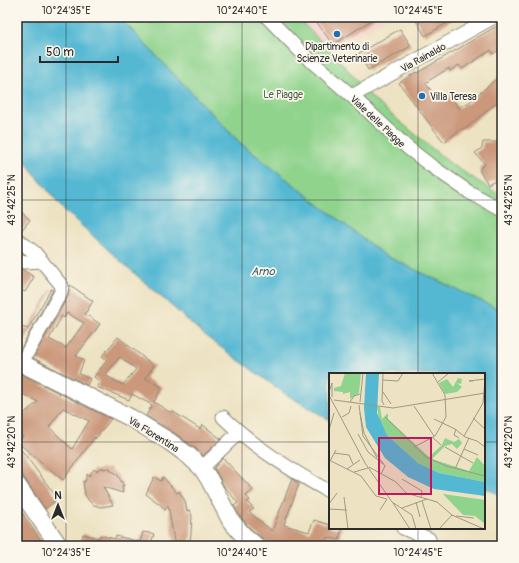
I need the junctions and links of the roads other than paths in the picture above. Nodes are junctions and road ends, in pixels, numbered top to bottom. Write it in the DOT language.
graph roads {
  1 [pos="266,17"];
  2 [pos="494,17"];
  3 [pos="352,96"];
  4 [pos="502,210"];
  5 [pos="17,239"];
  6 [pos="17,259"];
  7 [pos="42,261"];
  8 [pos="19,362"];
  9 [pos="223,417"];
  10 [pos="239,432"];
  11 [pos="202,468"];
  12 [pos="17,486"];
  13 [pos="329,491"];
  14 [pos="406,529"];
  15 [pos="59,546"];
  16 [pos="256,546"];
  17 [pos="427,546"];
  1 -- 3 [label="street, Viale delle Piagge"];
  2 -- 3 [label="street, Via Rainaldo"];
  3 -- 4 [label="street, Viale delle Piagge"];
  5 -- 7 [label="street"];
  6 -- 7 [label="street"];
  7 -- 8 [label="street"];
  8 -- 11 [label="main road, Via Fiorentina"];
  9 -- 10 [label="street"];
  10 -- 11 [label="street"];
  10 -- 13 [label="street"];
  11 -- 16 [label="main road, Via Fiorentina"];
  12 -- 15 [label="main road"];
  14 -- 17 [label="street"];
}
